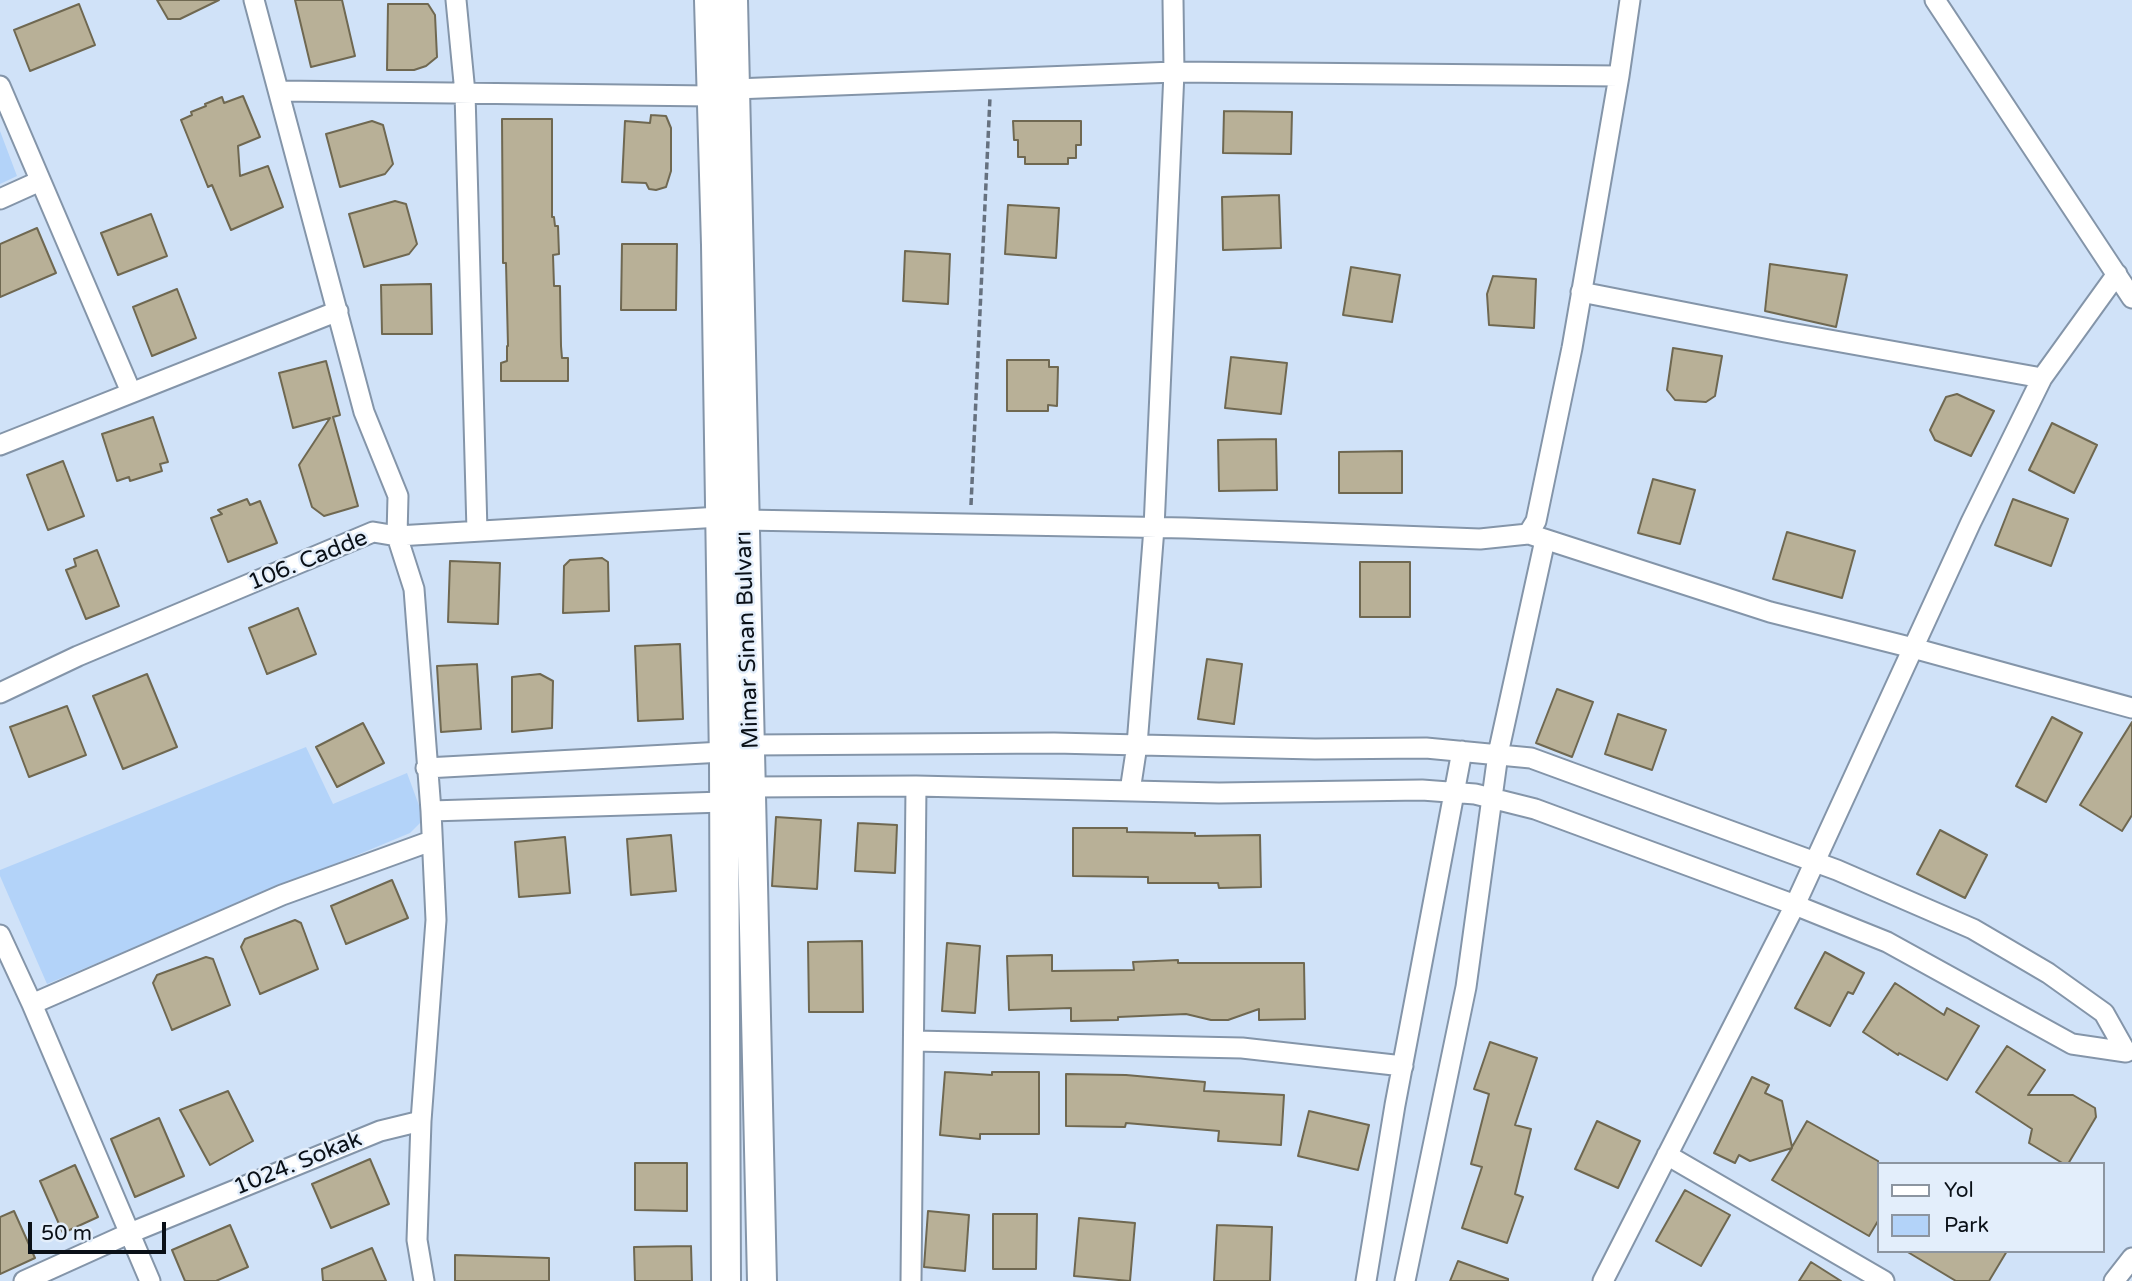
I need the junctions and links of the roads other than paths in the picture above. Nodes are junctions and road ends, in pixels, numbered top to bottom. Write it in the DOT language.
graph roads {
  1 [pos="254,0"];
  2 [pos="456,0"];
  3 [pos="709,0"];
  4 [pos="733,0"];
  5 [pos="1173,0"];
  6 [pos="1630,0"];
  7 [pos="1935,0"];
  8 [pos="1174,72"];
  9 [pos="1619,76"];
  10 [pos="0,86"];
  11 [pos="279,91"];
  12 [pos="723,92"];
  13 [pos="465,93"];
  14 [pos="40,181"];
  15 [pos="0,200"];
  16 [pos="2117,274"];
  17 [pos="1581,292"];
  18 [pos="2132,298"];
  19 [pos="338,311"];
  20 [pos="2042,378"];
  21 [pos="131,392"];
  22 [pos="0,445"];
  23 [pos="733,518"];
  24 [pos="1154,528"];
  25 [pos="477,531"];
  26 [pos="397,536"];
  27 [pos="1536,537"];
  28 [pos="1913,648"];
  29 [pos="0,692"];
  30 [pos="2132,708"];
  31 [pos="751,745"];
  32 [pos="1137,745"];
  33 [pos="1462,751"];
  34 [pos="723,752"];
  35 [pos="1498,754"];
  36 [pos="426,768"];
  37 [pos="916,786"];
  38 [pos="752,787"];
  39 [pos="1130,791"];
  40 [pos="1454,792"];
  41 [pos="1493,799"];
  42 [pos="724,802"];
  43 [pos="431,811"];
  44 [pos="431,841"];
  45 [pos="1814,862"];
  46 [pos="1795,905"];
  47 [pos="0,935"];
  48 [pos="32,1004"];
  49 [pos="914,1041"];
  50 [pos="2129,1055"];
  51 [pos="1403,1066"];
  52 [pos="421,1121"];
  53 [pos="1667,1155"];
  54 [pos="130,1233"];
  55 [pos="2132,1258"];
  56 [pos="24,1281"];
  57 [pos="150,1281"];
  58 [pos="424,1281"];
  59 [pos="726,1281"];
  60 [pos="762,1281"];
  61 [pos="911,1281"];
  62 [pos="1366,1281"];
  63 [pos="1405,1281"];
  64 [pos="1603,1281"];
  65 [pos="1884,1281"];
  66 [pos="2114,1281"];
  1 -- 11 [label="street"];
  2 -- 13 [label="street"];
  3 -- 12 [label="main road, Mimar Sinan Bulvarı"];
  4 -- 12 [label="main road, Mimar Sinan Bulvarı"];
  5 -- 8 [label="street"];
  6 -- 9 [label="street"];
  7 -- 16 [label="street"];
  8 -- 9 [label="street"];
  8 -- 12 [label="street"];
  8 -- 24 [label="street"];
  9 -- 17 [label="street"];
  10 -- 14 [label="street"];
  11 -- 13 [label="street"];
  11 -- 19 [label="street"];
  12 -- 13 [label="street"];
  12 -- 23 [label="main road, Mimar Sinan Bulvarı"];
  13 -- 25 [label="street"];
  14 -- 15 [label="street"];
  14 -- 21 [label="street"];
  16 -- 18 [label="street"];
  16 -- 20 [label="street"];
  17 -- 20 [label="street"];
  17 -- 27 [label="street"];
  19 -- 21 [label="street"];
  19 -- 26 [label="street"];
  20 -- 28 [label="street"];
  21 -- 22 [label="street"];
  23 -- 24 [label="street, 106. Cadde"];
  23 -- 25 [label="street, 106. Cadde"];
  23 -- 31 [label="main road, Mimar Sinan Bulvarı"];
  23 -- 34 [label="main road, Mimar Sinan Bulvarı"];
  24 -- 27 [label="street, 106. Cadde"];
  24 -- 32 [label="street"];
  25 -- 26 [label="street, 106. Cadde"];
  26 -- 29 [label="street, 106. Cadde"];
  26 -- 36 [label="street"];
  27 -- 28 [label="street"];
  27 -- 35 [label="street"];
  28 -- 30 [label="street"];
  28 -- 45 [label="street"];
  31 -- 32 [label="street"];
  31 -- 38 [label="main road, Mimar Sinan Bulvarı"];
  32 -- 33 [label="street"];
  32 -- 39 [label="street"];
  33 -- 35 [label="street"];
  33 -- 40 [label="street"];
  34 -- 36 [label="street"];
  34 -- 42 [label="main road, Mimar Sinan Bulvarı"];
  35 -- 41 [label="street"];
  35 -- 45 [label="street"];
  36 -- 43 [label="street"];
  37 -- 38 [label="street"];
  37 -- 39 [label="street"];
  37 -- 49 [label="street"];
  38 -- 60 [label="main road, Mimar Sinan Bulvarı"];
  39 -- 40 [label="street"];
  40 -- 41 [label="street"];
  40 -- 51 [label="street"];
  41 -- 46 [label="street"];
  41 -- 63 [label="street"];
  42 -- 43 [label="street"];
  42 -- 59 [label="main road, Mimar Sinan Bulvarı"];
  43 -- 44 [label="street"];
  44 -- 48 [label="street"];
  44 -- 52 [label="street"];
  45 -- 46 [label="street"];
  45 -- 50 [label="street"];
  46 -- 50 [label="street"];
  46 -- 53 [label="street"];
  47 -- 48 [label="street"];
  48 -- 54 [label="street"];
  49 -- 51 [label="street"];
  49 -- 61 [label="street"];
  51 -- 62 [label="street"];
  52 -- 54 [label="street, 1024. Sokak"];
  52 -- 58 [label="street"];
  53 -- 64 [label="street"];
  53 -- 65 [label="street"];
  54 -- 56 [label="street, 1024. Sokak"];
  54 -- 57 [label="street"];
  55 -- 66 [label="street"];
}
